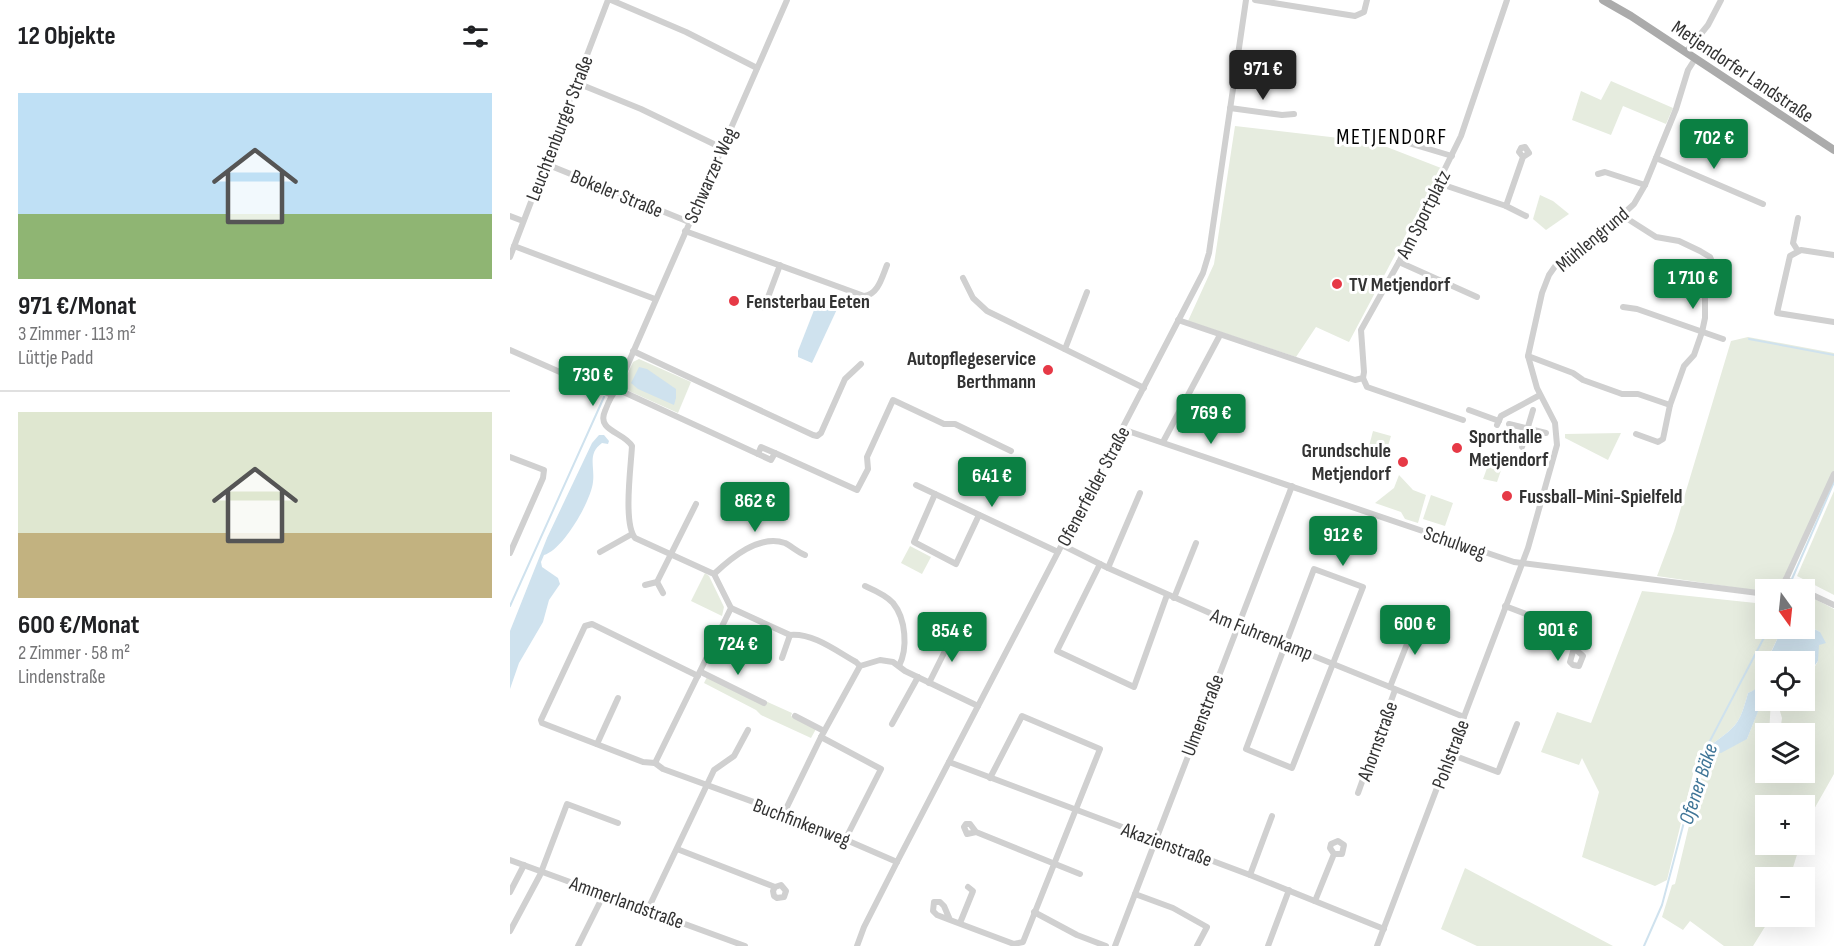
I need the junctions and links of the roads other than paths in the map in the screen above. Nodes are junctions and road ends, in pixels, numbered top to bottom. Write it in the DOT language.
graph roads {
  1 [pos="609,0"];
  2 [pos="787,0"];
  3 [pos="1246,0"];
  4 [pos="1255,0"];
  5 [pos="1367,0"];
  6 [pos="1507,0"];
  7 [pos="1603,0"];
  8 [pos="1721,0"];
  9 [pos="620,2"];
  10 [pos="1686,52"];
  11 [pos="1695,59"];
  12 [pos="757,68"];
  13 [pos="577,82"];
  14 [pos="1230,108"];
  15 [pos="1294,114"];
  16 [pos="1365,130"];
  17 [pos="722,148"];
  18 [pos="1834,150"];
  19 [pos="1452,156"];
  20 [pos="1523,157"];
  21 [pos="1656,158"];
  22 [pos="546,164"];
  23 [pos="1598,174"];
  24 [pos="1438,183"];
  25 [pos="1645,185"];
  26 [pos="1763,204"];
  27 [pos="1506,206"];
  28 [pos="510,216"];
  29 [pos="1526,216"];
  30 [pos="1623,216"];
  31 [pos="1798,218"];
  32 [pos="523,221"];
  33 [pos="689,222"];
  34 [pos="685,231"];
  35 [pos="514,246"];
  36 [pos="1798,251"];
  37 [pos="1834,255"];
  38 [pos="510,257"];
  39 [pos="1399,262"];
  40 [pos="780,265"];
  41 [pos="887,265"];
  42 [pos="963,278"];
  43 [pos="1088,292"];
  44 [pos="1477,297"];
  45 [pos="656,299"];
  46 [pos="1623,307"];
  47 [pos="764,308"];
  48 [pos="1178,320"];
  49 [pos="1834,322"];
  50 [pos="1702,332"];
  51 [pos="1220,335"];
  52 [pos="1723,339"];
  53 [pos="1065,349"];
  54 [pos="510,350"];
  55 [pos="633,351"];
  56 [pos="1528,356"];
  57 [pos="861,364"];
  58 [pos="1363,378"];
  59 [pos="1144,388"];
  60 [pos="617,389"];
  61 [pos="612,395"];
  62 [pos="1540,395"];
  63 [pos="1670,405"];
  64 [pos="1468,410"];
  65 [pos="1533,410"];
  66 [pos="1463,420"];
  67 [pos="1509,424"];
  68 [pos="1122,429"];
  69 [pos="1527,429"];
  70 [pos="1546,433"];
  71 [pos="1636,434"];
  72 [pos="1163,442"];
  73 [pos="1522,447"];
  74 [pos="1011,451"];
  75 [pos="510,457"];
  76 [pos="1834,474"];
  77 [pos="915,484"];
  78 [pos="1292,486"];
  79 [pos="1140,493"];
  80 [pos="935,494"];
  81 [pos="696,504"];
  82 [pos="979,516"];
  83 [pos="632,534"];
  84 [pos="1196,543"];
  85 [pos="1062,545"];
  86 [pos="600,552"];
  87 [pos="1058,552"];
  88 [pos="510,553"];
  89 [pos="671,554"];
  90 [pos="805,555"];
  91 [pos="1522,563"];
  92 [pos="1100,564"];
  93 [pos="1108,568"];
  94 [pos="714,574"];
  95 [pos="1786,579"];
  96 [pos="657,582"];
  97 [pos="645,585"];
  98 [pos="865,586"];
  99 [pos="663,593"];
  100 [pos="1755,593"];
  101 [pos="1167,595"];
  102 [pos="1815,596"];
  103 [pos="1174,598"];
  104 [pos="1834,605"];
  105 [pos="1505,606"];
  106 [pos="731,608"];
  107 [pos="1418,616"];
  108 [pos="1237,625"];
  109 [pos="954,633"];
  110 [pos="790,635"];
  111 [pos="1286,646"];
  112 [pos="1574,648"];
  113 [pos="782,658"];
  114 [pos="1333,663"];
  115 [pos="860,666"];
  116 [pos="899,666"];
  117 [pos="699,674"];
  118 [pos="918,677"];
  119 [pos="929,683"];
  120 [pos="1393,689"];
  121 [pos="618,698"];
  122 [pos="764,703"];
  123 [pos="978,706"];
  124 [pos="795,716"];
  125 [pos="1464,717"];
  126 [pos="892,724"];
  127 [pos="1517,724"];
  128 [pos="748,730"];
  129 [pos="822,734"];
  130 [pos="597,744"];
  131 [pos="1450,754"];
  132 [pos="949,762"];
  133 [pos="655,763"];
  134 [pos="990,778"];
  135 [pos="706,785"];
  136 [pos="1358,793"];
  137 [pos="1075,810"];
  138 [pos="784,813"];
  139 [pos="1272,816"];
  140 [pos="618,823"];
  141 [pos="976,832"];
  142 [pos="846,838"];
  143 [pos="1155,838"];
  144 [pos="678,849"];
  145 [pos="1334,854"];
  146 [pos="510,860"];
  147 [pos="897,862"];
  148 [pos="1054,864"];
  149 [pos="524,865"];
  150 [pos="542,871"];
  151 [pos="1080,874"];
  152 [pos="1250,875"];
  153 [pos="775,887"];
  154 [pos="968,887"];
  155 [pos="1289,890"];
  156 [pos="510,892"];
  157 [pos="604,894"];
  158 [pos="1135,894"];
  159 [pos="1315,901"];
  160 [pos="648,909"];
  161 [pos="1035,912"];
  162 [pos="950,920"];
  163 [pos="960,923"];
  164 [pos="1384,929"];
  165 [pos="510,932"];
  166 [pos="578,946"];
  167 [pos="745,946"];
  168 [pos="857,946"];
  169 [pos="1106,946"];
  170 [pos="1115,946"];
  171 [pos="1197,946"];
  172 [pos="1268,946"];
  173 [pos="1377,946"];
  1 -- 9 [label="street"];
  1 -- 13 [label="street, Leuchtenburger Straße"];
  2 -- 12 [label="street, Schwarzer Weg"];
  3 -- 14 [label="street, Ofenerfelder Straße"];
  4 -- 5 [label="street"];
  6 -- 19 [label="street, Am Sportplatz"];
  7 -- 10 [label="main road, Metjendorfer Landstraße"];
  8 -- 10 [label="street"];
  9 -- 12 [label="street"];
  10 -- 11 [label="main road, Metjendorfer Landstraße"];
  11 -- 18 [label="main road, Metjendorfer Landstraße"];
  11 -- 21 [label="street, Mühlengrund"];
  12 -- 17 [label="street, Schwarzer Weg"];
  13 -- 17 [label="street"];
  13 -- 22 [label="street, Leuchtenburger Straße"];
  14 -- 15 [label="street"];
  14 -- 48 [label="street, Ofenerfelder Straße"];
  16 -- 19 [label="street"];
  17 -- 33 [label="street, Schwarzer Weg"];
  19 -- 24 [label="street, Am Sportplatz"];
  20 -- 27 [label="street"];
  21 -- 25 [label="street, Mühlengrund"];
  21 -- 26 [label="street"];
  22 -- 32 [label="street, Leuchtenburger Straße"];
  22 -- 33 [label="street, Bokeler Straße"];
  23 -- 25 [label="street"];
  24 -- 27 [label="street"];
  24 -- 39 [label="street, Am Sportplatz"];
  25 -- 30 [label="street, Mühlengrund"];
  27 -- 29 [label="street"];
  28 -- 32 [label="street"];
  30 -- 50 [label="street"];
  30 -- 56 [label="street, Mühlengrund"];
  31 -- 36 [label="street"];
  32 -- 35 [label="street, Leuchtenburger Straße"];
  33 -- 34 [label="street, Schwarzer Weg"];
  34 -- 40 [label="street"];
  34 -- 45 [label="street, Schwarzer Weg"];
  35 -- 38 [label="street, Leuchtenburger Straße"];
  35 -- 45 [label="street"];
  36 -- 37 [label="street"];
  36 -- 49 [label="street"];
  39 -- 44 [label="street"];
  39 -- 58 [label="street, Am Sportplatz"];
  40 -- 41 [label="street"];
  40 -- 47 [label="street"];
  42 -- 53 [label="street"];
  43 -- 53 [label="street"];
  45 -- 55 [label="street, Schwarzer Weg"];
  46 -- 50 [label="street"];
  48 -- 51 [label="street"];
  48 -- 59 [label="street, Ofenerfelder Straße"];
  50 -- 52 [label="street"];
  50 -- 63 [label="street"];
  51 -- 58 [label="street"];
  51 -- 72 [label="street"];
  53 -- 59 [label="street"];
  54 -- 61 [label="street"];
  55 -- 57 [label="street"];
  55 -- 60 [label="street, Schwarzer Weg"];
  56 -- 62 [label="street, Mühlengrund"];
  56 -- 63 [label="street"];
  58 -- 66 [label="street"];
  59 -- 68 [label="street, Ofenerfelder Straße"];
  60 -- 61 [label="street, Schwarzer Weg"];
  60 -- 74 [label="street"];
  61 -- 83 [label="street, Schwarzer Weg"];
  62 -- 64 [label="street"];
  62 -- 91 [label="street, Mühlengrund"];
  63 -- 71 [label="street"];
  65 -- 69 [label="street"];
  67 -- 69 [label="street"];
  68 -- 72 [label="street, Schulweg"];
  68 -- 85 [label="street, Ofenerfelder Straße"];
  69 -- 70 [label="street"];
  69 -- 73 [label="street"];
  72 -- 78 [label="street, Schulweg"];
  75 -- 88 [label="street"];
  76 -- 95 [label="street"];
  77 -- 80 [label="street"];
  78 -- 91 [label="street, Schulweg"];
  78 -- 108 [label="street, Ulmenstraße"];
  79 -- 93 [label="street"];
  80 -- 82 [label="street"];
  80 -- 82 [label="street"];
  81 -- 89 [label="street"];
  82 -- 87 [label="street"];
  83 -- 86 [label="street"];
  83 -- 89 [label="street"];
  84 -- 103 [label="street"];
  85 -- 87 [label="street, Ofenerfelder Straße"];
  85 -- 92 [label="street, Am Fuhrenkamp"];
  87 -- 123 [label="street, Ofenerfelder Straße"];
  89 -- 94 [label="street"];
  89 -- 96 [label="street"];
  90 -- 94 [label="street"];
  91 -- 100 [label="street, Schulweg"];
  91 -- 105 [label="street, Pohlstraße"];
  92 -- 93 [label="street, Am Fuhrenkamp"];
  92 -- 101 [label="street"];
  93 -- 101 [label="street, Am Fuhrenkamp"];
  94 -- 106 [label="street"];
  96 -- 97 [label="street"];
  96 -- 99 [label="street"];
  98 -- 116 [label="street"];
  101 -- 103 [label="street, Am Fuhrenkamp"];
  102 -- 104 [label="street"];
  103 -- 108 [label="street, Am Fuhrenkamp"];
  105 -- 112 [label="street"];
  105 -- 125 [label="street, Pohlstraße"];
  106 -- 110 [label="street"];
  106 -- 117 [label="street"];
  107 -- 120 [label="street, Ahornstraße"];
  108 -- 111 [label="street, Am Fuhrenkamp"];
  108 -- 143 [label="street, Ulmenstraße"];
  109 -- 119 [label="street"];
  110 -- 113 [label="street"];
  110 -- 115 [label="street"];
  111 -- 114 [label="street, Am Fuhrenkamp"];
  111 -- 114 [label="street"];
  111 -- 114 [label="street"];
  114 -- 120 [label="street, Am Fuhrenkamp"];
  115 -- 116 [label="street"];
  115 -- 129 [label="street"];
  116 -- 118 [label="street"];
  117 -- 122 [label="street"];
  117 -- 130 [label="street, Buchfinkenweg"];
  117 -- 133 [label="street"];
  118 -- 119 [label="street"];
  118 -- 126 [label="street"];
  119 -- 123 [label="street"];
  120 -- 125 [label="street, Am Fuhrenkamp"];
  120 -- 136 [label="street, Ahornstraße"];
  121 -- 130 [label="street"];
  123 -- 132 [label="street, Ofenerfelder Straße"];
  124 -- 129 [label="street"];
  125 -- 131 [label="street, Pohlstraße"];
  127 -- 131 [label="street"];
  128 -- 135 [label="street"];
  129 -- 138 [label="street"];
  129 -- 142 [label="street"];
  130 -- 133 [label="street, Buchfinkenweg"];
  131 -- 164 [label="street, Pohlstraße"];
  132 -- 134 [label="street, Akazienstraße"];
  132 -- 147 [label="street, Ofenerfelder Straße"];
  133 -- 135 [label="street, Buchfinkenweg"];
  134 -- 137 [label="street, Akazienstraße"];
  134 -- 137 [label="street"];
  135 -- 138 [label="street, Buchfinkenweg"];
  135 -- 144 [label="street"];
  137 -- 143 [label="street, Akazienstraße"];
  137 -- 148 [label="street"];
  138 -- 142 [label="street, Buchfinkenweg"];
  139 -- 152 [label="street"];
  140 -- 150 [label="street"];
  141 -- 148 [label="street"];
  142 -- 147 [label="street, Buchfinkenweg"];
  143 -- 152 [label="street, Akazienstraße"];
  143 -- 158 [label="street, Ulmenstraße"];
  144 -- 153 [label="street"];
  144 -- 160 [label="street"];
  145 -- 159 [label="street"];
  146 -- 149 [label="street, Ammerlandstraße"];
  147 -- 168 [label="street, Ofenerfelder Straße"];
  148 -- 151 [label="street"];
  148 -- 161 [label="street"];
  149 -- 150 [label="street, Ammerlandstraße"];
  149 -- 156 [label="street"];
  150 -- 157 [label="street, Ammerlandstraße"];
  150 -- 165 [label="street"];
  152 -- 155 [label="street, Akazienstraße"];
  154 -- 163 [label="street"];
  155 -- 159 [label="street, Akazienstraße"];
  155 -- 172 [label="street"];
  157 -- 160 [label="street, Ammerlandstraße"];
  157 -- 166 [label="street"];
  158 -- 170 [label="street, Ulmenstraße"];
  158 -- 171 [label="street"];
  159 -- 164 [label="street, Akazienstraße"];
  160 -- 167 [label="street, Ammerlandstraße"];
  161 -- 163 [label="street"];
  161 -- 169 [label="street"];
  162 -- 163 [label="street"];
  164 -- 173 [label="street, Pohlstraße"];
}
